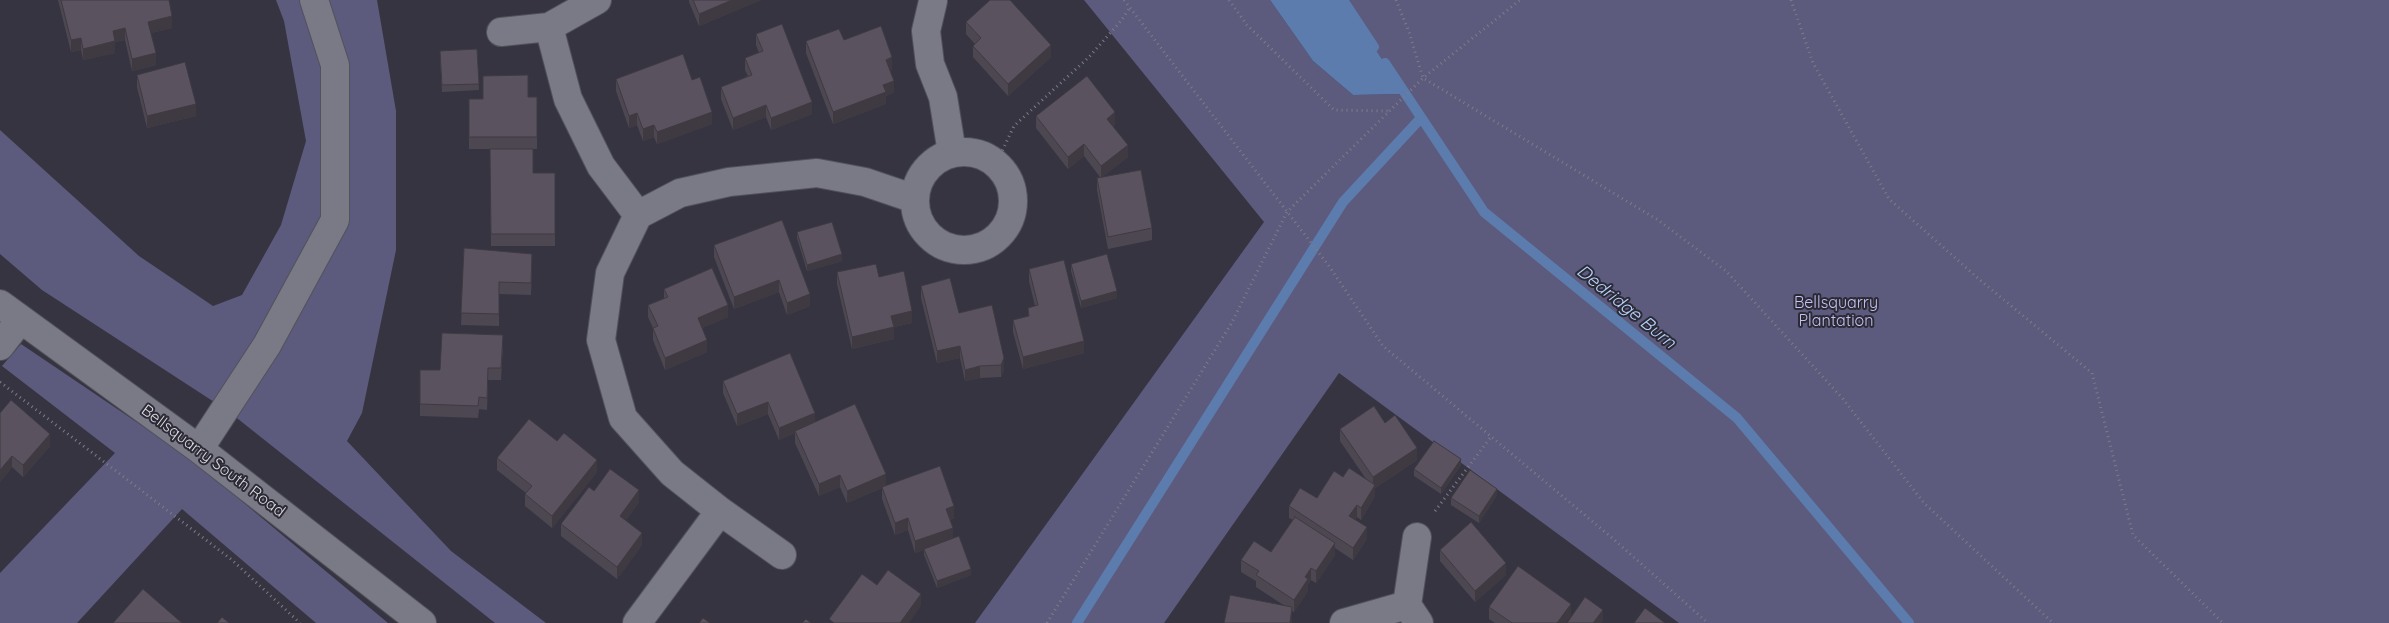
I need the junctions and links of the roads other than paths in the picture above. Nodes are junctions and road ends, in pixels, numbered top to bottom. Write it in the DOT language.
graph roads {
  1 [pos="314,0"];
  2 [pos="597,0"];
  3 [pos="934,1"];
  4 [pos="549,27"];
  5 [pos="501,32"];
  6 [pos="952,153"];
  7 [pos="914,198"];
  8 [pos="638,215"];
  9 [pos="10,312"];
  10 [pos="0,346"];
  11 [pos="199,448"];
  12 [pos="720,510"];
  13 [pos="1416,537"];
  14 [pos="782,555"];
  15 [pos="1413,614"];
  16 [pos="422,623"];
  17 [pos="637,623"];
  18 [pos="1344,623"];
  1 -- 11 [label="street"];
  2 -- 4 [label="street"];
  3 -- 6 [label="street"];
  4 -- 5 [label="street"];
  4 -- 8 [label="street"];
  6 -- 7 [label="street"];
  6 -- 7 [label="street"];
  7 -- 8 [label="street"];
  8 -- 12 [label="street"];
  9 -- 10 [label="street"];
  9 -- 11 [label="street, Bellsquarry South Road"];
  11 -- 16 [label="street, Bellsquarry South Road"];
  12 -- 14 [label="street"];
  12 -- 17 [label="street"];
  13 -- 15 [label="street"];
  15 -- 18 [label="street"];
}
